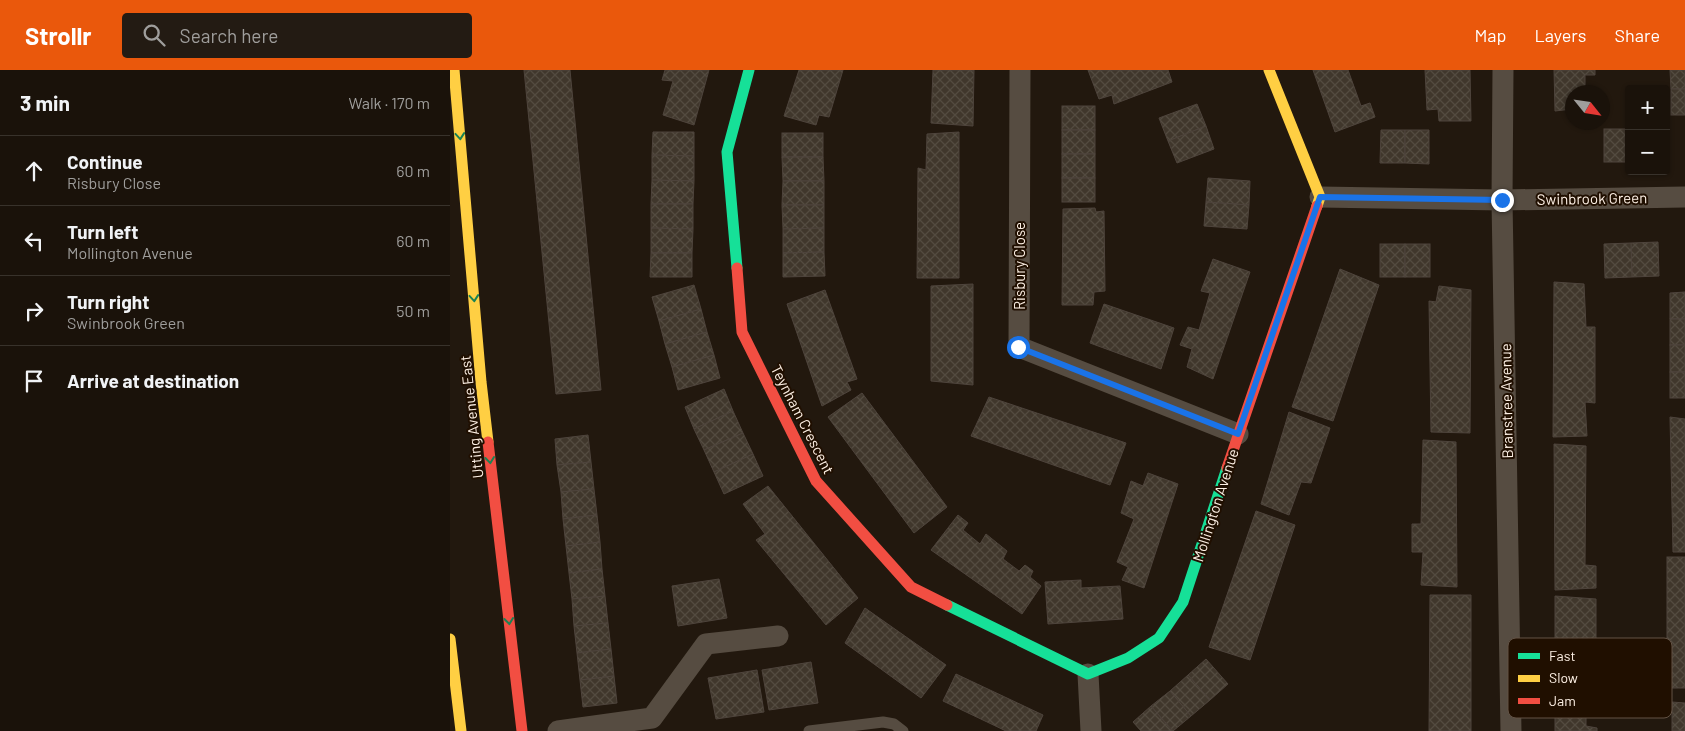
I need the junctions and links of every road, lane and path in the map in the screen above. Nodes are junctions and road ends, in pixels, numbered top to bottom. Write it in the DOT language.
graph roads {
  1 [pos="454,70"];
  2 [pos="749,70"];
  3 [pos="1020,70"];
  4 [pos="1269,70"];
  5 [pos="1503,70"];
  6 [pos="1320,197"];
  7 [pos="1685,197"];
  8 [pos="1502,200"];
  9 [pos="1238,434"];
  10 [pos="778,636"];
  11 [pos="1509,638"];
  12 [pos="450,639"];
  13 [pos="1088,674"];
  14 [pos="1511,718"];
  15 [pos="461,731"];
  16 [pos="522,731"];
  17 [pos="558,731"];
  18 [pos="809,731"];
  19 [pos="903,731"];
  20 [pos="1091,731"];
  21 [pos="1511,731"];
  1 -- 16 [label="street, Utting Avenue East, one-way"];
  2 -- 13 [label="street, Teynham Crescent"];
  3 -- 9 [label="street, Risbury Close"];
  4 -- 6 [label="street"];
  5 -- 8 [label="street, Branstree Avenue"];
  6 -- 8 [label="street, Swinbrook Green"];
  6 -- 9 [label="street, Mollington Avenue"];
  7 -- 8 [label="street, Swinbrook Green"];
  8 -- 11 [label="street, Branstree Avenue"];
  9 -- 13 [label="street, Mollington Avenue"];
  10 -- 17 [label="street"];
  12 -- 15 [label="street"];
  13 -- 20 [label="street"];
  14 -- 21 [label="street, Branstree Avenue"];
  18 -- 19 [label="lane"];
}
